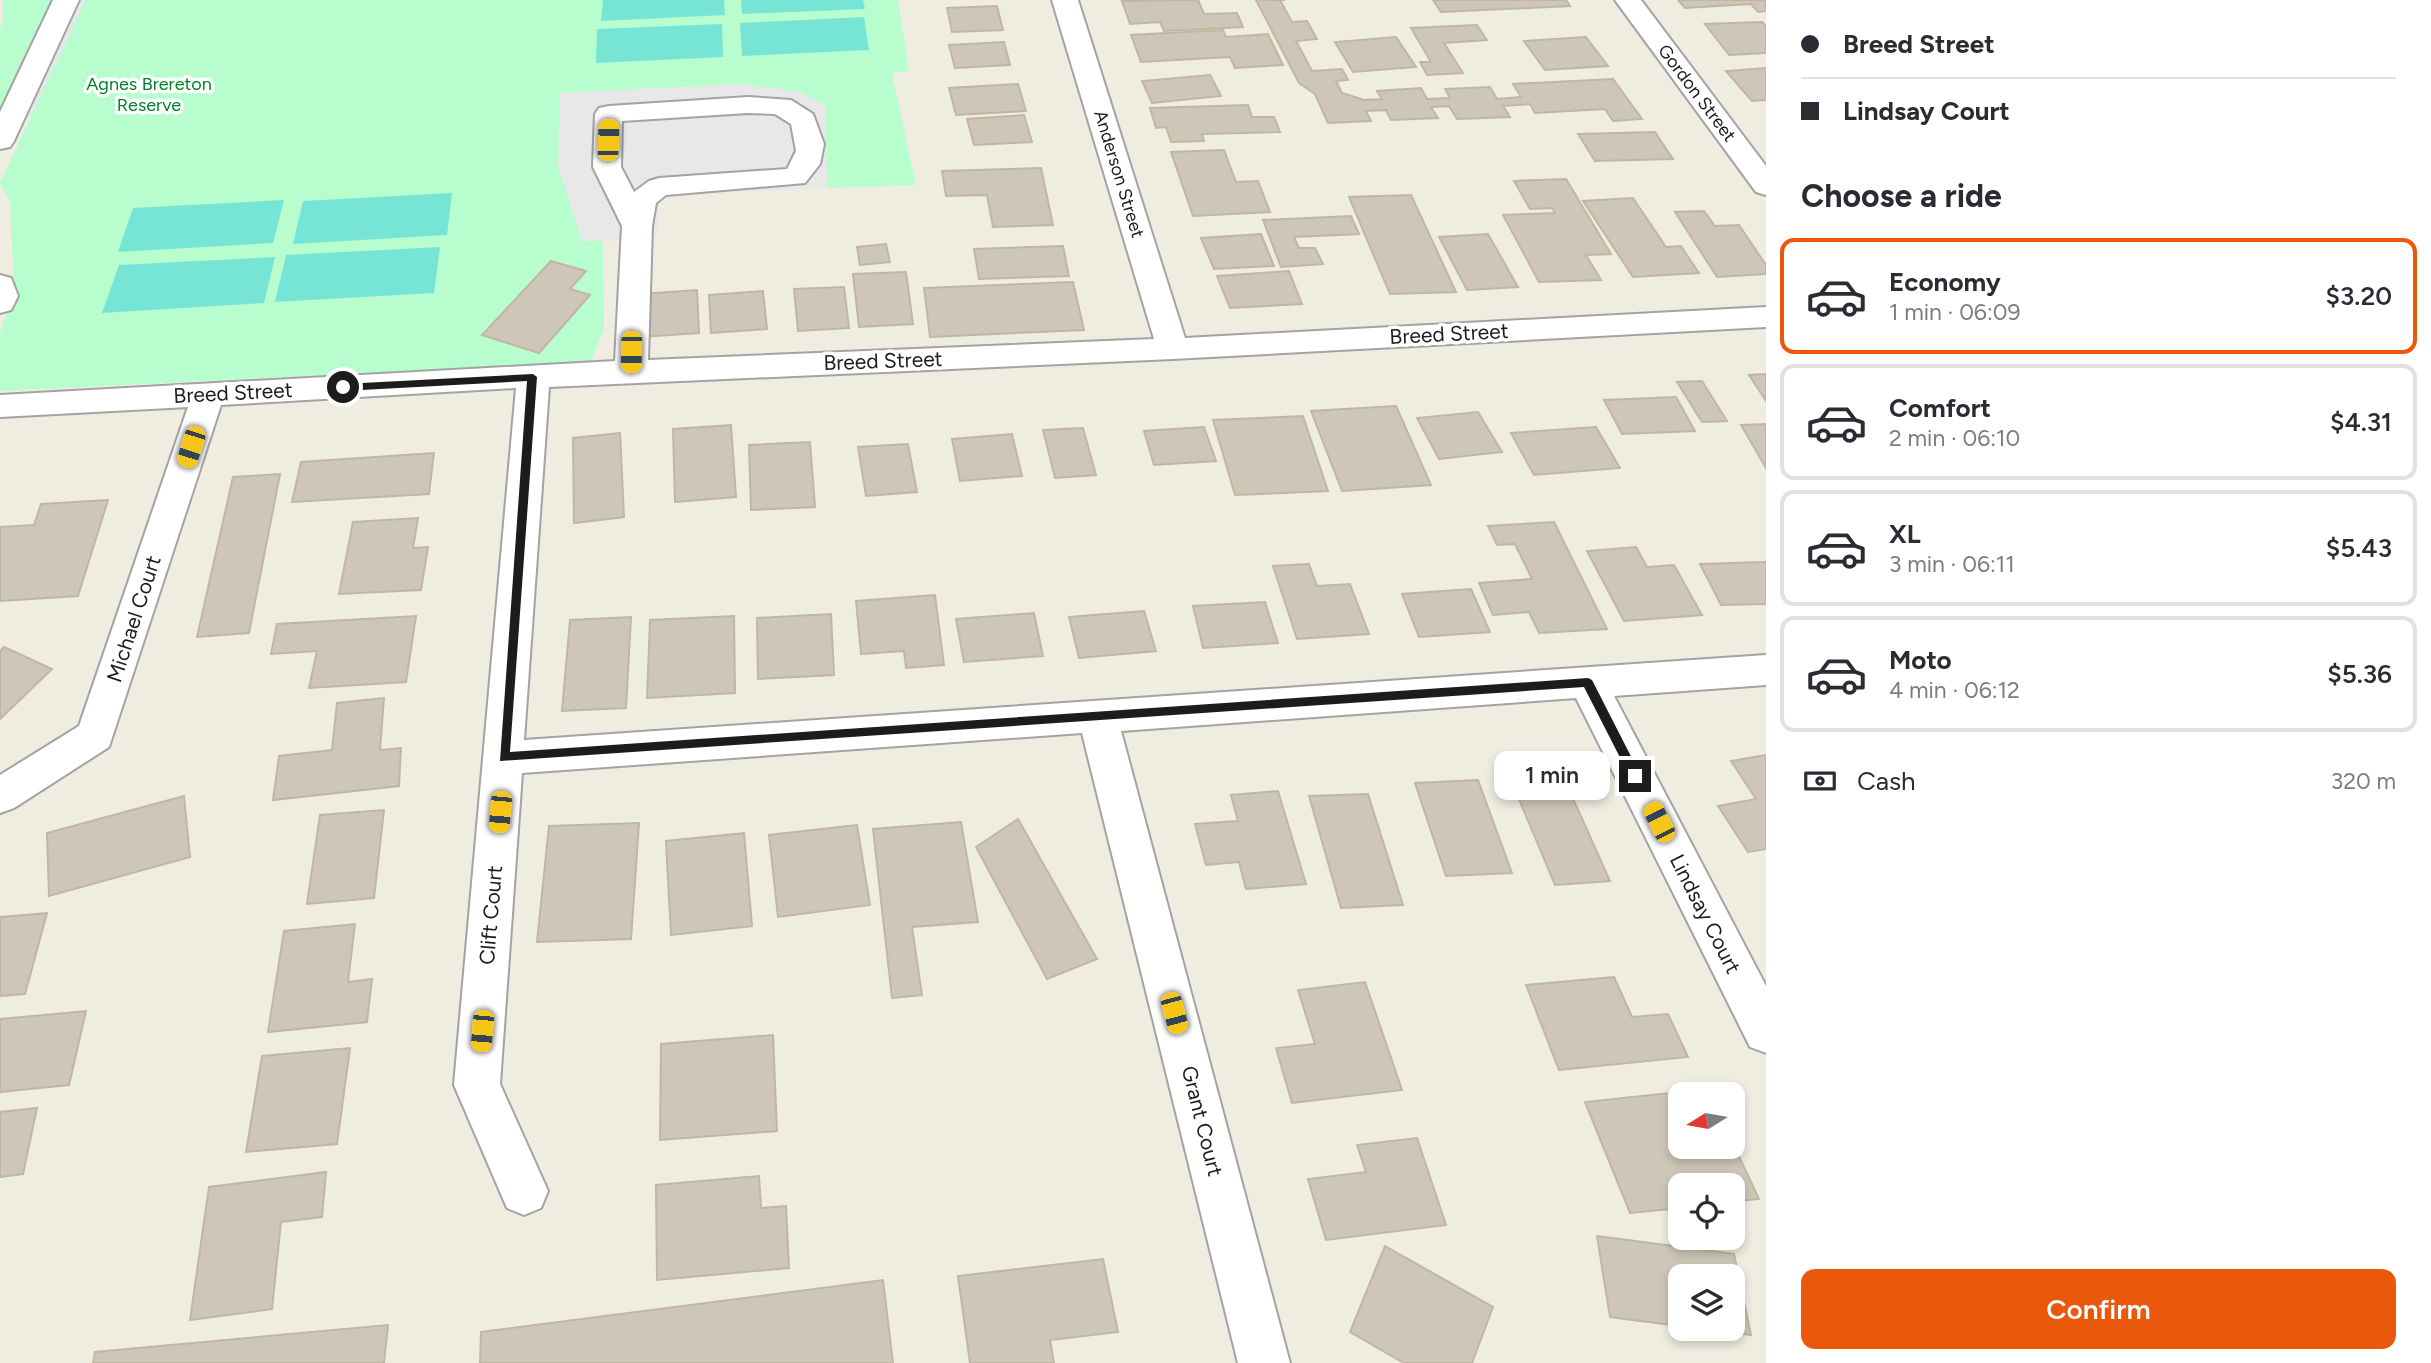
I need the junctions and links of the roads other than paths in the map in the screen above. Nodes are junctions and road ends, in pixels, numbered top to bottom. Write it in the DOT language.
graph roads {
  1 [pos="66,0"];
  2 [pos="1065,0"];
  3 [pos="1628,0"];
  4 [pos="0,141"];
  5 [pos="1766,186"];
  6 [pos="637,226"];
  7 [pos="0,285"];
  8 [pos="0,303"];
  9 [pos="1766,317"];
  10 [pos="1173,349"];
  11 [pos="631,371"];
  12 [pos="533,377"];
  13 [pos="208,395"];
  14 [pos="0,406"];
  15 [pos="1766,670"];
  16 [pos="1588,683"];
  17 [pos="1097,716"];
  18 [pos="504,758"];
  19 [pos="0,796"];
  20 [pos="1766,1032"];
  21 [pos="524,1192"];
  22 [pos="1264,1363"];
  1 -- 4 [label="street"];
  2 -- 10 [label="street, Anderson Street"];
  3 -- 5 [label="street, Gordon Street"];
  6 -- 6 [label="street"];
  6 -- 11 [label="street"];
  7 -- 8 [label="street"];
  9 -- 10 [label="street, Breed Street"];
  10 -- 11 [label="street, Breed Street"];
  11 -- 12 [label="street, Breed Street"];
  12 -- 13 [label="street, Breed Street"];
  12 -- 18 [label="street, Clift Court"];
  13 -- 14 [label="street, Breed Street"];
  13 -- 19 [label="street, Michael Court"];
  15 -- 16 [label="street"];
  16 -- 17 [label="street"];
  16 -- 20 [label="street, Lindsay Court"];
  17 -- 18 [label="street"];
  17 -- 22 [label="street, Grant Court"];
  18 -- 21 [label="street, Clift Court"];
}
